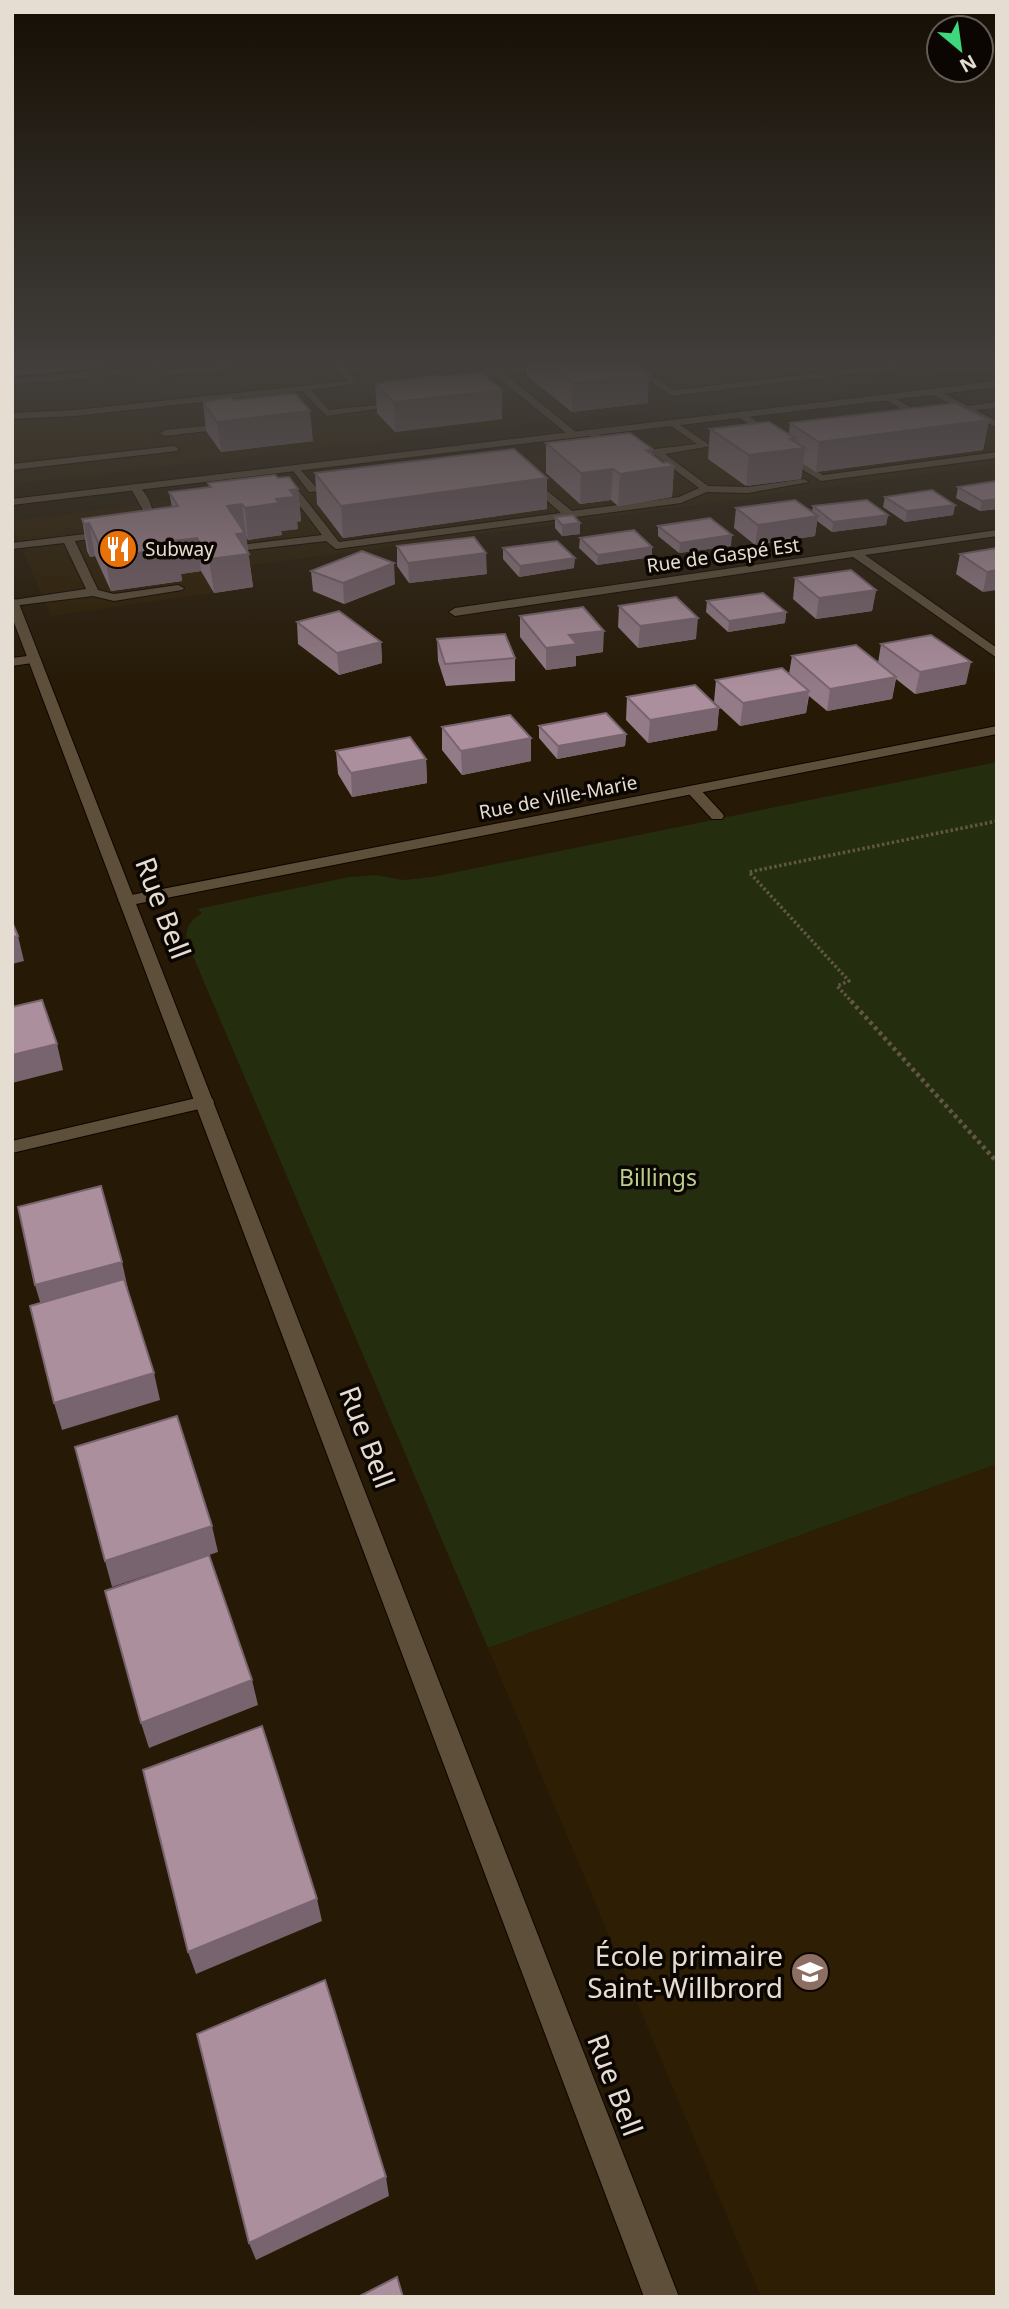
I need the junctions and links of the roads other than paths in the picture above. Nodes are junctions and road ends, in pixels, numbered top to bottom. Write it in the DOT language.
graph roads {
  1 [pos="256,473"];
  2 [pos="300,473"];
  3 [pos="684,473"];
  4 [pos="813,473"];
  5 [pos="859,473"];
  6 [pos="524,474"];
  7 [pos="804,482"];
  8 [pos="349,486"];
  9 [pos="135,487"];
  10 [pos="706,489"];
  11 [pos="313,490"];
  12 [pos="295,492"];
  13 [pos="280,494"];
  14 [pos="12,502"];
  15 [pos="570,515"];
  16 [pos="135,530"];
  17 [pos="122,532"];
  18 [pos="997,533"];
  19 [pos="329,537"];
  20 [pos="68,539"];
  21 [pos="12,547"];
  22 [pos="248,547"];
  23 [pos="856,554"];
  24 [pos="178,588"];
  25 [pos="93,592"];
  26 [pos="13,602"];
  27 [pos="455,612"];
  28 [pos="16,619"];
  29 [pos="997,654"];
  30 [pos="35,659"];
  31 [pos="12,662"];
  32 [pos="997,730"];
  33 [pos="693,790"];
  34 [pos="717,816"];
  35 [pos="126,901"];
  36 [pos="205,1102"];
  37 [pos="12,1147"];
  38 [pos="662,2297"];
  1 -- 9 [label="street"];
  2 -- 11 [label="street"];
  3 -- 10 [label="street"];
  4 -- 5 [label="street"];
  6 -- 15 [label="street"];
  7 -- 10 [label="street"];
  8 -- 11 [label="street"];
  9 -- 14 [label="street"];
  9 -- 16 [label="street"];
  10 -- 15 [label="street"];
  11 -- 12 [label="street"];
  12 -- 13 [label="street"];
  12 -- 19 [label="street"];
  15 -- 19 [label="street"];
  17 -- 20 [label="street"];
  18 -- 23 [label="street, Rue de Gaspé Est"];
  19 -- 22 [label="street"];
  20 -- 21 [label="street"];
  20 -- 25 [label="street"];
  23 -- 27 [label="street, Rue de Gaspé Est"];
  23 -- 29 [label="street"];
  24 -- 25 [label="street"];
  25 -- 26 [label="street"];
  26 -- 28 [label="street, Rue Bell"];
  28 -- 30 [label="street, Rue Bell"];
  30 -- 31 [label="street"];
  30 -- 35 [label="street, Rue Bell"];
  32 -- 33 [label="street, Rue de Ville-Marie"];
  33 -- 34 [label="street"];
  33 -- 35 [label="street, Rue de Ville-Marie"];
  35 -- 36 [label="street, Rue Bell"];
  36 -- 37 [label="street"];
  36 -- 38 [label="street, Rue Bell"];
}
